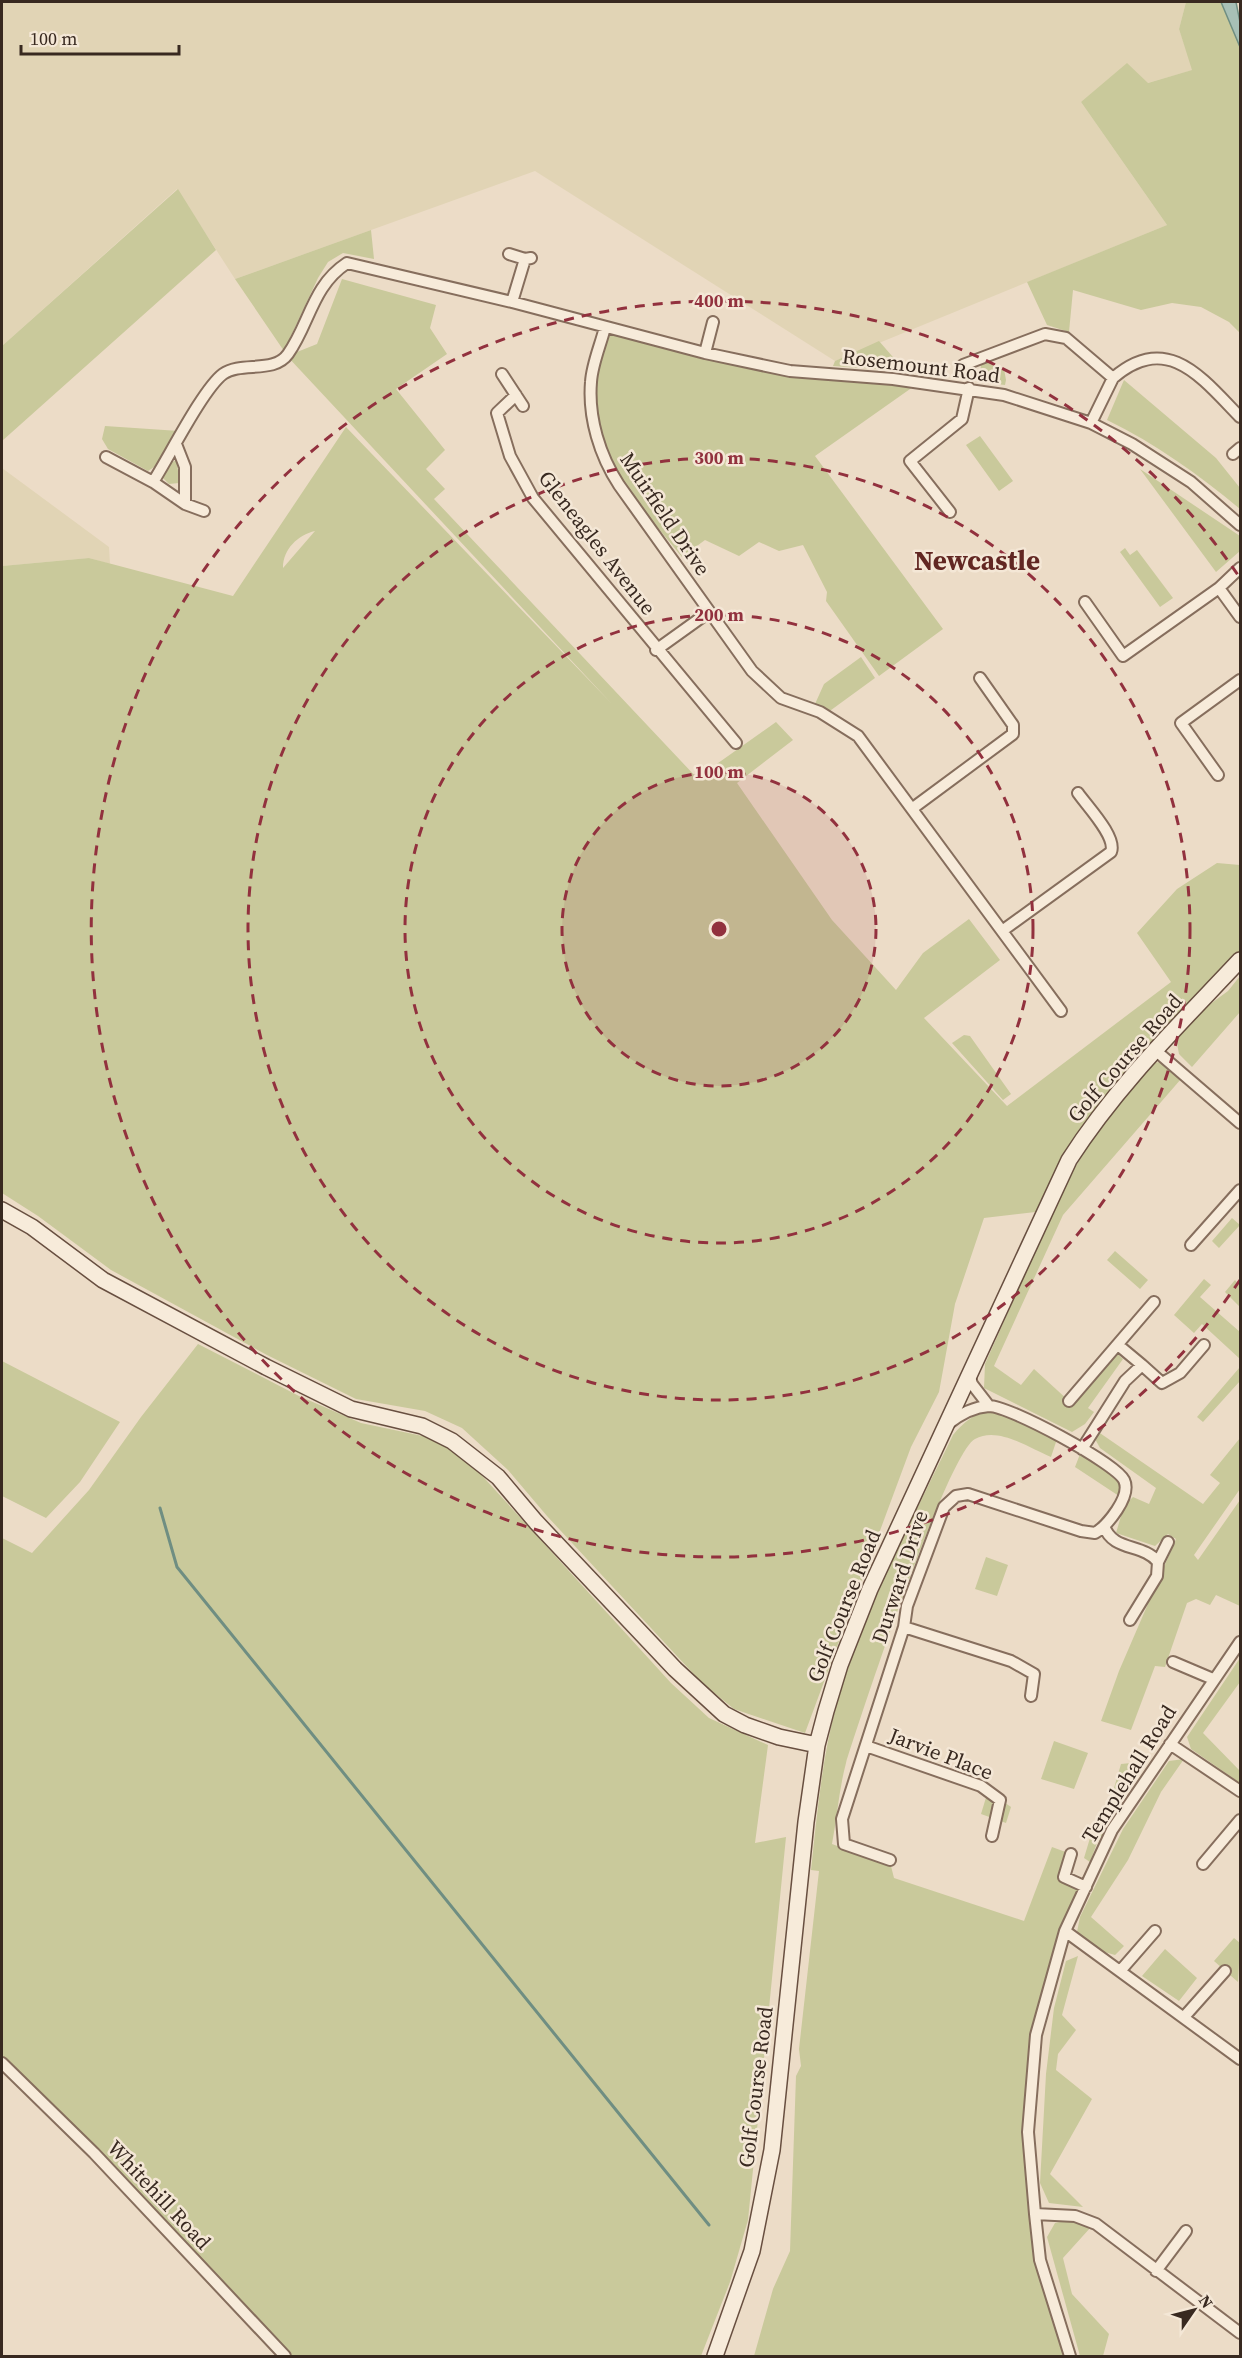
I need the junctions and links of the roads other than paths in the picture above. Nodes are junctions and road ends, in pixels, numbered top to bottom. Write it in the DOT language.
graph roads {
  1 [pos="509,254"];
  2 [pos="512,302"];
  3 [pos="712,322"];
  4 [pos="605,327"];
  5 [pos="705,353"];
  6 [pos="963,365"];
  7 [pos="502,374"];
  8 [pos="1113,378"];
  9 [pos="969,388"];
  10 [pos="516,395"];
  11 [pos="523,406"];
  12 [pos="1240,417"];
  13 [pos="1091,423"];
  14 [pos="176,444"];
  15 [pos="106,456"];
  16 [pos="153,482"];
  17 [pos="185,504"];
  18 [pos="204,511"];
  19 [pos="950,512"];
  20 [pos="1240,525"];
  21 [pos="1240,568"];
  22 [pos="1219,588"];
  23 [pos="1085,602"];
  24 [pos="709,612"];
  25 [pos="1240,617"];
  26 [pos="656,650"];
  27 [pos="980,678"];
  28 [pos="1240,680"];
  29 [pos="736,743"];
  30 [pos="1218,775"];
  31 [pos="1078,793"];
  32 [pos="913,808"];
  33 [pos="1002,931"];
  34 [pos="1240,960"];
  35 [pos="1061,1011"];
  36 [pos="1155,1050"];
  37 [pos="1240,1123"];
  38 [pos="1240,1190"];
  39 [pos="2,1210"];
  40 [pos="1191,1245"];
  41 [pos="1154,1302"];
  42 [pos="1118,1345"];
  43 [pos="1204,1345"];
  44 [pos="1142,1365"];
  45 [pos="969,1374"];
  46 [pos="1069,1401"];
  47 [pos="989,1406"];
  48 [pos="943,1429"];
  49 [pos="1082,1449"];
  50 [pos="1104,1526"];
  51 [pos="1168,1542"];
  52 [pos="1158,1562"];
  53 [pos="1130,1620"];
  54 [pos="904,1628"];
  55 [pos="1240,1642"];
  56 [pos="1173,1662"];
  57 [pos="1213,1680"];
  58 [pos="1031,1696"];
  59 [pos="1170,1744"];
  60 [pos="818,1745"];
  61 [pos="866,1746"];
  62 [pos="1240,1791"];
  63 [pos="1240,1820"];
  64 [pos="992,1836"];
  65 [pos="1071,1854"];
  66 [pos="890,1860"];
  67 [pos="1203,1864"];
  68 [pos="1086,1887"];
  69 [pos="1065,1931"];
  70 [pos="1155,1931"];
  71 [pos="1121,1970"];
  72 [pos="1225,1971"];
  73 [pos="1184,2017"];
  74 [pos="1240,2059"];
  75 [pos="2,2063"];
  76 [pos="1035,2214"];
  77 [pos="1186,2231"];
  78 [pos="1156,2271"];
  79 [pos="1240,2333"];
  80 [pos="285,2356"];
  81 [pos="715,2356"];
  82 [pos="1070,2356"];
  1 -- 2 [label="street"];
  2 -- 4 [label="street, Rosemount Road"];
  2 -- 14 [label="street, Rosemount Road"];
  3 -- 5 [label="street"];
  4 -- 5 [label="street, Rosemount Road"];
  4 -- 24 [label="street, Muirfield Drive"];
  5 -- 9 [label="street, Rosemount Road"];
  6 -- 8 [label="street"];
  7 -- 10 [label="street"];
  8 -- 12 [label="street"];
  8 -- 13 [label="street"];
  9 -- 13 [label="street, Rosemount Road"];
  9 -- 19 [label="street"];
  10 -- 11 [label="street"];
  10 -- 26 [label="street, Gleneagles Avenue"];
  13 -- 20 [label="street, Rosemount Road"];
  14 -- 16 [label="street"];
  14 -- 17 [label="street"];
  15 -- 16 [label="street"];
  16 -- 17 [label="street"];
  17 -- 18 [label="street"];
  21 -- 22 [label="street"];
  22 -- 23 [label="street"];
  22 -- 25 [label="street"];
  24 -- 26 [label="street"];
  24 -- 32 [label="street, Muirfield Drive"];
  26 -- 29 [label="street, Gleneagles Avenue"];
  27 -- 32 [label="street"];
  28 -- 30 [label="street"];
  31 -- 33 [label="street"];
  32 -- 33 [label="street, Muirfield Drive"];
  33 -- 35 [label="street, Muirfield Drive"];
  34 -- 36 [label="street, Golf Course Road"];
  36 -- 37 [label="street"];
  36 -- 45 [label="street, Golf Course Road"];
  38 -- 40 [label="street"];
  39 -- 60 [label="street"];
  41 -- 42 [label="street"];
  42 -- 44 [label="street"];
  42 -- 46 [label="street"];
  43 -- 44 [label="street"];
  44 -- 49 [label="street"];
  45 -- 47 [label="street"];
  45 -- 48 [label="street, Golf Course Road"];
  47 -- 48 [label="street"];
  47 -- 49 [label="street"];
  48 -- 60 [label="street, Golf Course Road"];
  49 -- 50 [label="street"];
  50 -- 52 [label="street"];
  50 -- 54 [label="street, Durward Drive"];
  51 -- 52 [label="street"];
  52 -- 53 [label="street"];
  54 -- 58 [label="street"];
  54 -- 61 [label="street, Durward Drive"];
  55 -- 57 [label="street, Templehall Road"];
  56 -- 57 [label="street"];
  57 -- 59 [label="street, Templehall Road"];
  59 -- 62 [label="street"];
  59 -- 68 [label="street, Templehall Road"];
  60 -- 81 [label="street, Golf Course Road"];
  61 -- 64 [label="street, Jarvie Place"];
  61 -- 66 [label="street, Durward Drive"];
  63 -- 67 [label="street"];
  65 -- 68 [label="street"];
  68 -- 69 [label="street, Templehall Road"];
  69 -- 71 [label="street"];
  69 -- 76 [label="street, Templehall Road"];
  70 -- 71 [label="street"];
  71 -- 73 [label="street"];
  72 -- 73 [label="street"];
  73 -- 74 [label="street"];
  75 -- 80 [label="street, Whitehill Road"];
  76 -- 78 [label="street"];
  76 -- 82 [label="street, Templehall Road"];
  77 -- 78 [label="street"];
  78 -- 79 [label="street"];
}
